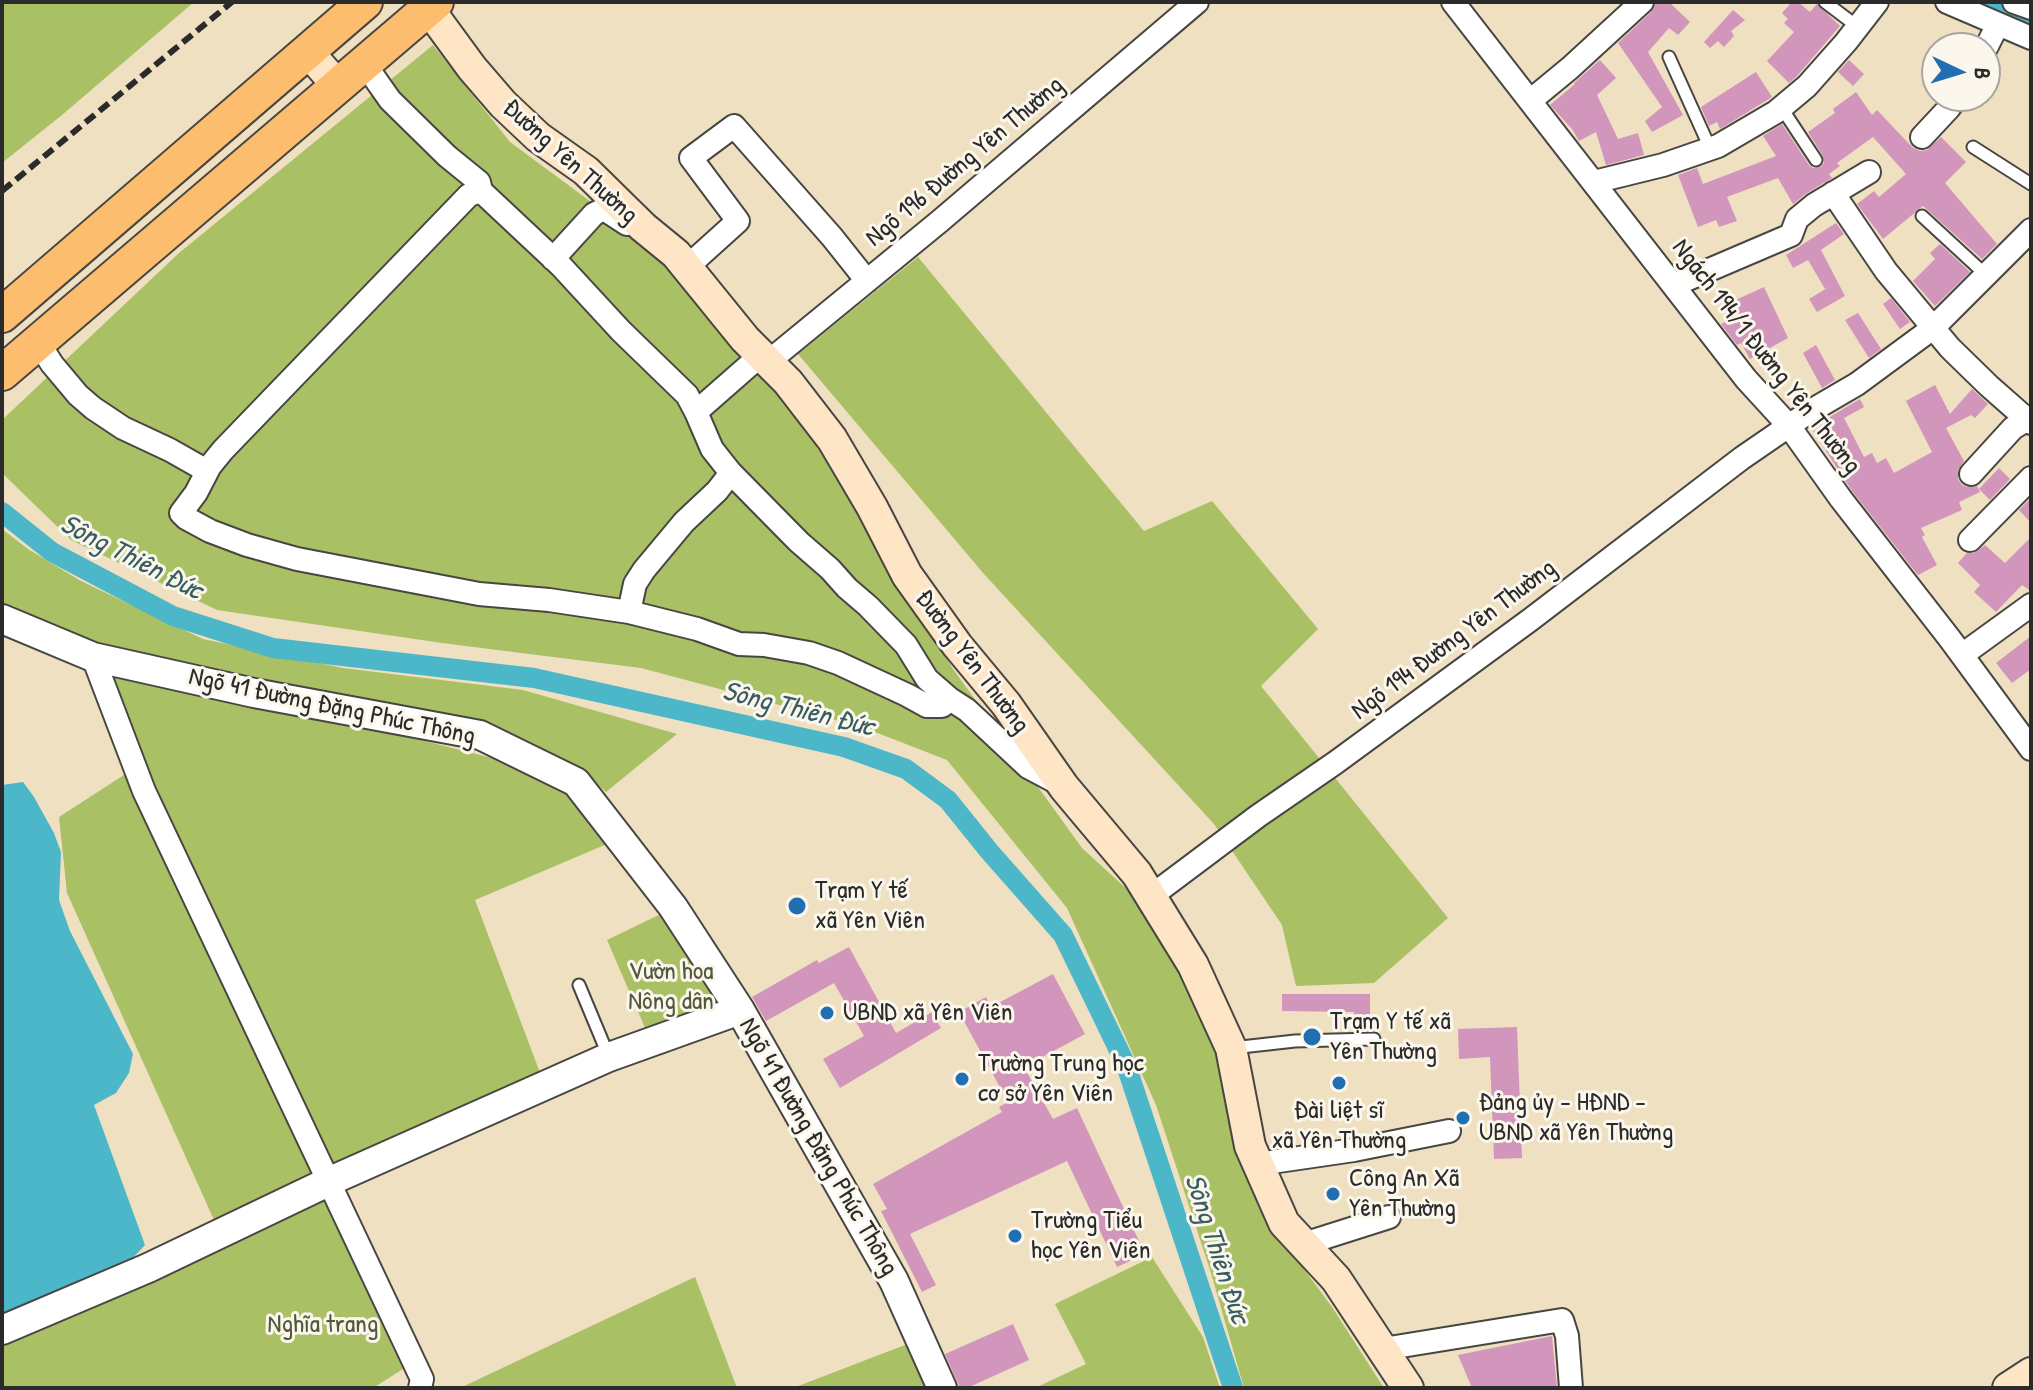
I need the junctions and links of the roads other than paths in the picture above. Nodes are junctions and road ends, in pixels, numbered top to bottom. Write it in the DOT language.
graph roads {
  1 [pos="365,2"];
  2 [pos="1197,2"];
  3 [pos="1453,2"];
  4 [pos="1642,2"];
  5 [pos="1825,2"];
  6 [pos="1877,2"];
  7 [pos="1947,2"];
  8 [pos="2014,2"];
  9 [pos="432,5"];
  10 [pos="2031,8"];
  11 [pos="1998,24"];
  12 [pos="1858,27"];
  13 [pos="1994,32"];
  14 [pos="2031,38"];
  15 [pos="308,52"];
  16 [pos="1669,57"];
  17 [pos="364,63"];
  18 [pos="338,86"];
  19 [pos="1530,101"];
  20 [pos="1781,107"];
  21 [pos="1945,112"];
  22 [pos="1922,137"];
  23 [pos="1973,147"];
  24 [pos="1710,148"];
  25 [pos="1816,160"];
  26 [pos="1869,172"];
  27 [pos="1594,182"];
  28 [pos="2031,184"];
  29 [pos="481,191"];
  30 [pos="1833,193"];
  31 [pos="1922,216"];
  32 [pos="2031,230"];
  33 [pos="656,238"];
  34 [pos="553,259"];
  35 [pos="687,267"];
  36 [pos="1986,275"];
  37 [pos="867,281"];
  38 [pos="1674,285"];
  39 [pos="2,315"];
  40 [pos="1933,328"];
  41 [pos="38,342"];
  42 [pos="764,358"];
  43 [pos="2,373"];
  44 [pos="696,412"];
  45 [pos="2030,420"];
  46 [pos="1789,426"];
  47 [pos="207,471"];
  48 [pos="731,473"];
  49 [pos="1971,474"];
  50 [pos="2031,478"];
  51 [pos="1970,540"];
  52 [pos="2031,605"];
  53 [pos="629,612"];
  54 [pos="2,619"];
  55 [pos="1962,655"];
  56 [pos="93,657"];
  57 [pos="950,699"];
  58 [pos="2031,749"];
  59 [pos="1064,787"];
  60 [pos="1150,897"];
  61 [pos="579,985"];
  62 [pos="740,1010"];
  63 [pos="1374,1039"];
  64 [pos="1231,1048"];
  65 [pos="609,1057"];
  66 [pos="1449,1131"];
  67 [pos="1258,1164"];
  68 [pos="330,1181"];
  69 [pos="1389,1217"];
  70 [pos="1304,1244"];
  71 [pos="2,1330"];
  72 [pos="1383,1349"];
  73 [pos="2031,1373"];
  74 [pos="420,1388"];
  75 [pos="942,1388"];
  76 [pos="1408,1388"];
  77 [pos="1571,1388"];
  78 [pos="2008,1388"];
  1 -- 15 [label="main road"];
  2 -- 37 [label="street, Ngõ 196 Đường Yên Thường"];
  3 -- 19 [label="street, Ngách 194/1 Đường Yên Thường"];
  4 -- 19 [label="street"];
  5 -- 12 [label="lane"];
  6 -- 12 [label="street"];
  7 -- 11 [label="street"];
  8 -- 10 [label="street"];
  9 -- 17 [label="main road"];
  9 -- 33 [label="main road, Đường Yên Thường"];
  11 -- 13 [label="street"];
  11 -- 14 [label="street"];
  12 -- 20 [label="street"];
  15 -- 18 [label="main road"];
  15 -- 39 [label="main road"];
  16 -- 24 [label="lane"];
  17 -- 18 [label="main road"];
  17 -- 29 [label="street"];
  18 -- 41 [label="main road"];
  19 -- 27 [label="street, Ngách 194/1 Đường Yên Thường"];
  20 -- 24 [label="street"];
  20 -- 25 [label="lane"];
  21 -- 22 [label="street"];
  23 -- 28 [label="lane"];
  24 -- 27 [label="street"];
  26 -- 30 [label="street"];
  27 -- 38 [label="street, Ngách 194/1 Đường Yên Thường"];
  29 -- 34 [label="street"];
  29 -- 47 [label="street"];
  30 -- 38 [label="street"];
  30 -- 40 [label="street"];
  31 -- 36 [label="lane"];
  32 -- 36 [label="street, Ngõ 194 Đường Yên Thường"];
  33 -- 34 [label="street"];
  33 -- 35 [label="main road, Đường Yên Thường"];
  34 -- 44 [label="street"];
  35 -- 37 [label="street"];
  35 -- 42 [label="main road, Đường Yên Thường"];
  36 -- 40 [label="street, Ngõ 194 Đường Yên Thường"];
  37 -- 42 [label="street, Ngõ 196 Đường Yên Thường"];
  38 -- 46 [label="street, Ngách 194/1 Đường Yên Thường"];
  40 -- 45 [label="street"];
  40 -- 46 [label="street, Ngõ 194 Đường Yên Thường"];
  41 -- 43 [label="main road"];
  41 -- 47 [label="street"];
  42 -- 44 [label="street, Ngõ 196 Đường Yên Thường"];
  42 -- 59 [label="main road, Đường Yên Thường"];
  44 -- 48 [label="street"];
  45 -- 49 [label="street"];
  46 -- 55 [label="street, Ngách 194/1 Đường Yên Thường"];
  46 -- 60 [label="street, Ngõ 194 Đường Yên Thường"];
  47 -- 53 [label="street"];
  48 -- 53 [label="street"];
  48 -- 57 [label="street"];
  50 -- 51 [label="street"];
  52 -- 55 [label="street"];
  53 -- 57 [label="street"];
  54 -- 56 [label="street, Ngõ 41 Đường Đặng Phúc Thông"];
  55 -- 58 [label="street, Ngách 194/1 Đường Yên Thường"];
  56 -- 62 [label="street, Ngõ 41 Đường Đặng Phúc Thông"];
  56 -- 68 [label="street"];
  57 -- 59 [label="street"];
  59 -- 60 [label="main road, Đường Yên Thường"];
  60 -- 64 [label="main road, Đường Yên Thường"];
  61 -- 65 [label="lane"];
  62 -- 65 [label="street"];
  62 -- 75 [label="street, Ngõ 41 Đường Đặng Phúc Thông"];
  63 -- 64 [label="lane"];
  64 -- 67 [label="main road, Đường Yên Thường"];
  65 -- 68 [label="street"];
  66 -- 67 [label="street"];
  67 -- 70 [label="main road, Đường Yên Thường"];
  68 -- 71 [label="street"];
  68 -- 74 [label="street"];
  69 -- 70 [label="street"];
  70 -- 72 [label="main road, Đường Yên Thường"];
  72 -- 76 [label="main road, Đường Yên Thường"];
  72 -- 77 [label="street"];
  73 -- 78 [label="main road"];
}
